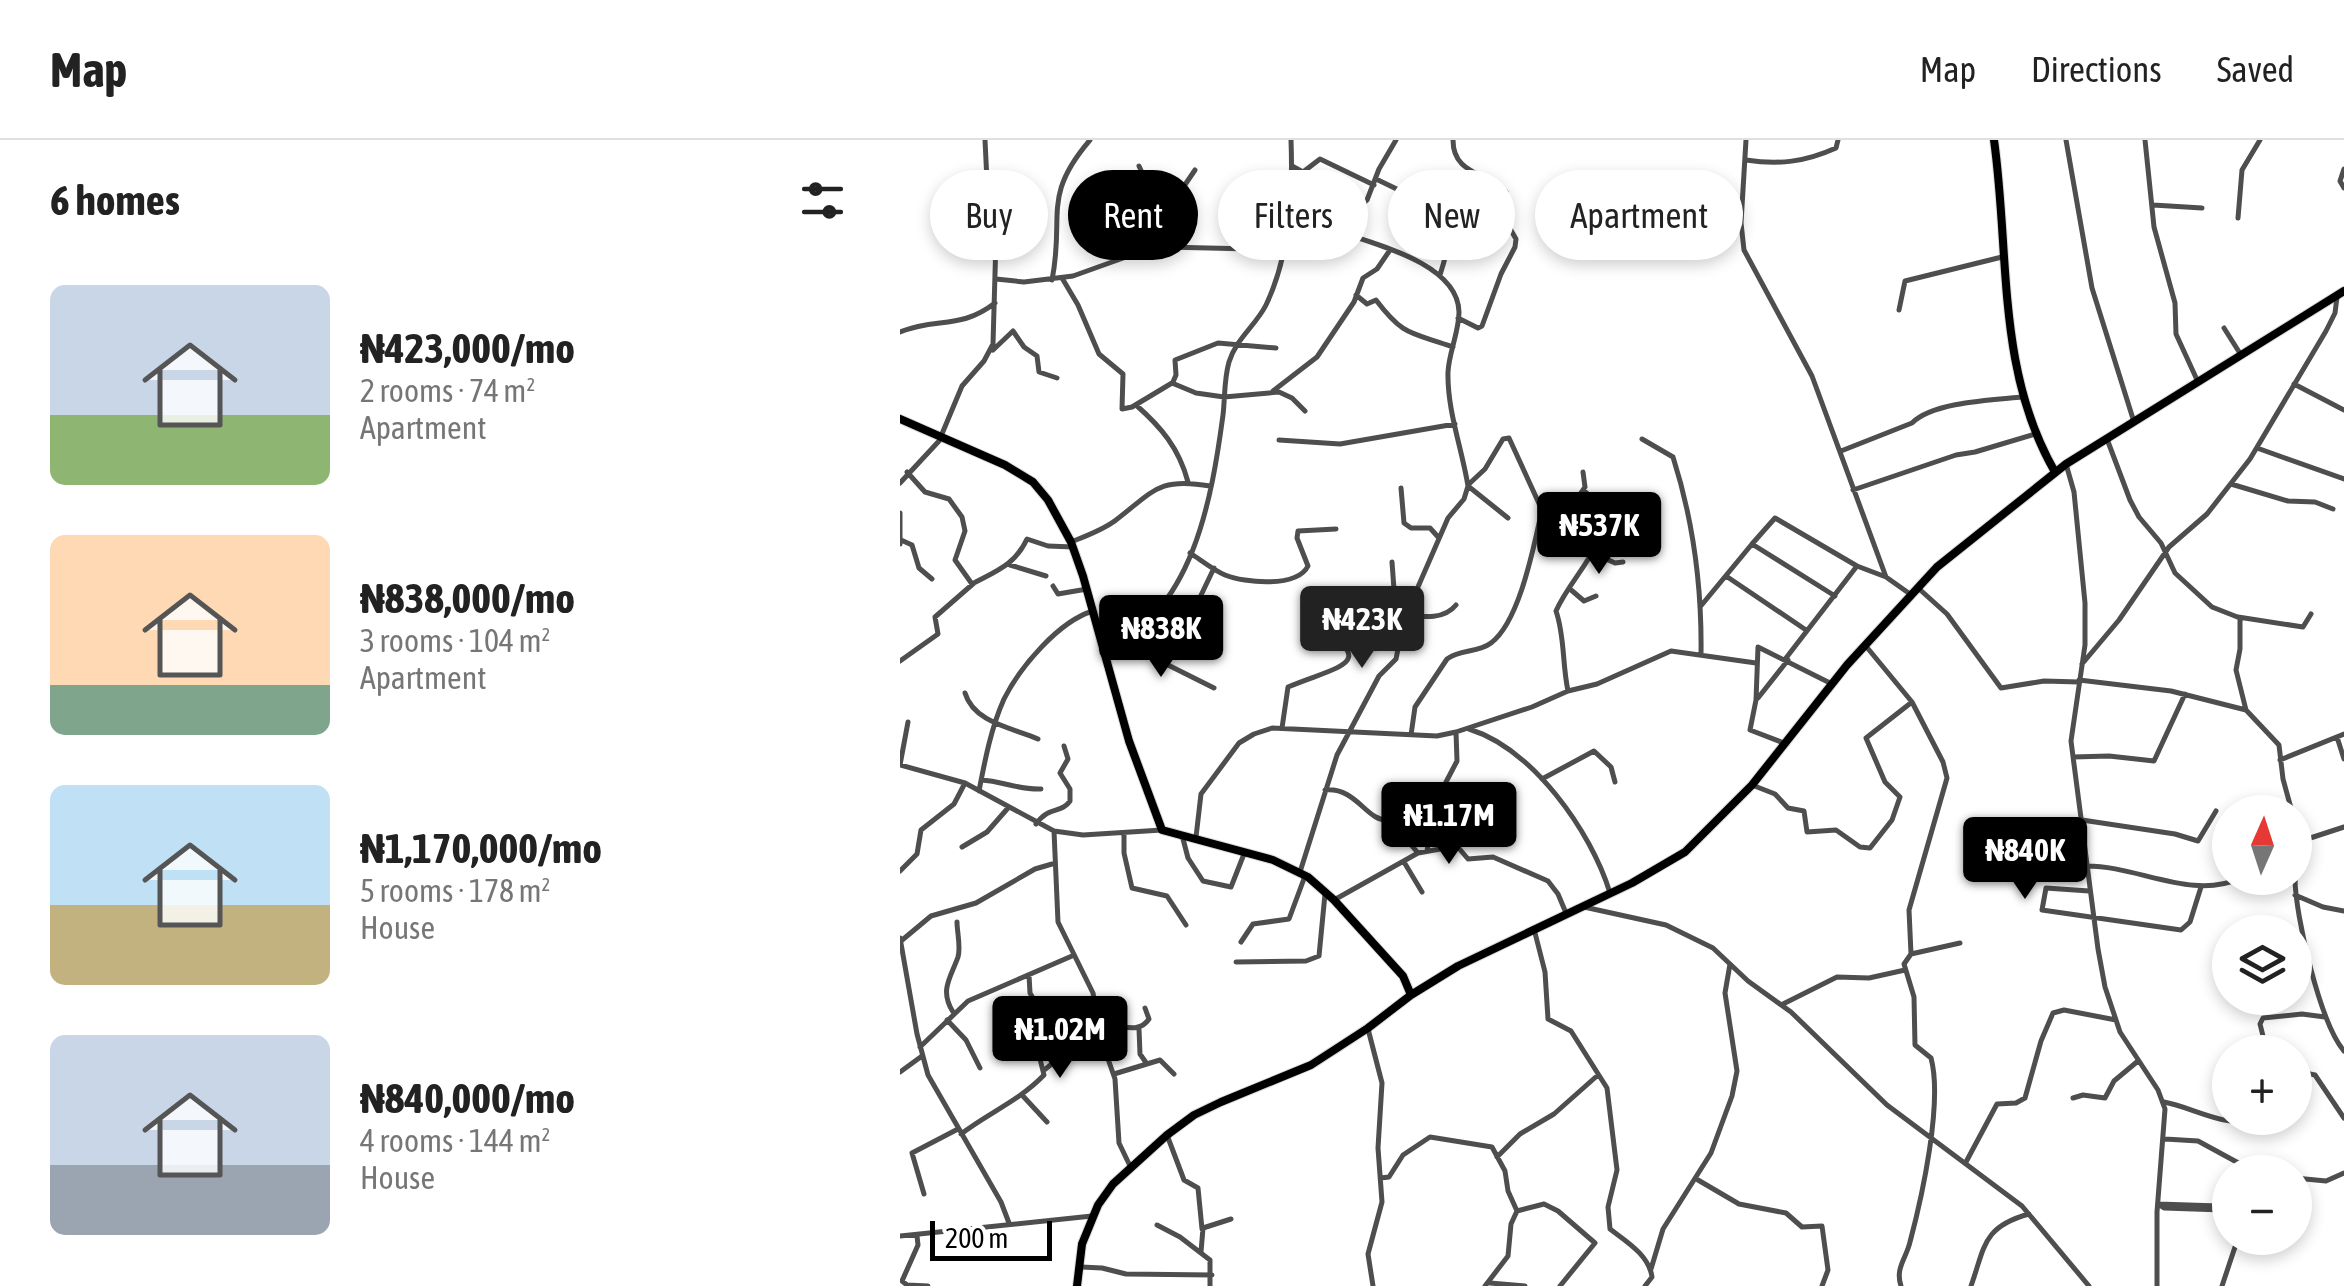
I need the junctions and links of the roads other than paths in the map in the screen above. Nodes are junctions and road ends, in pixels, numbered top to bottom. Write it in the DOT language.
graph roads {
  1 [pos="985,140"];
  2 [pos="1090,140"];
  3 [pos="1291,140"];
  4 [pos="1396,140"];
  5 [pos="1453,140"];
  6 [pos="1746,140"];
  7 [pos="1838,140"];
  8 [pos="1994,140"];
  9 [pos="2066,140"];
  10 [pos="2145,140"];
  11 [pos="2260,140"];
  12 [pos="1746,160"];
  13 [pos="1139,166"];
  14 [pos="1292,166"];
  15 [pos="2344,169"];
  16 [pos="1141,170"];
  17 [pos="1292,170"];
  18 [pos="1375,182"];
  19 [pos="2344,188"];
  20 [pos="1368,198"];
  21 [pos="2153,206"];
  22 [pos="2202,208"];
  23 [pos="2238,218"];
  24 [pos="1388,253"];
  25 [pos="2006,256"];
  26 [pos="1119,260"];
  27 [pos="1281,260"];
  28 [pos="1410,260"];
  29 [pos="1440,275"];
  30 [pos="1062,278"];
  31 [pos="996,279"];
  32 [pos="1010,280"];
  33 [pos="1052,280"];
  34 [pos="2340,293"];
  35 [pos="996,294"];
  36 [pos="1356,295"];
  37 [pos="996,302"];
  38 [pos="1899,310"];
  39 [pos="1458,318"];
  40 [pos="2224,328"];
  41 [pos="900,332"];
  42 [pos="1237,345"];
  43 [pos="1453,347"];
  44 [pos="1276,348"];
  45 [pos="990,352"];
  46 [pos="2241,355"];
  47 [pos="1057,378"];
  48 [pos="2198,382"];
  49 [pos="1172,383"];
  50 [pos="2294,384"];
  51 [pos="1271,393"];
  52 [pos="2022,397"];
  53 [pos="1224,398"];
  54 [pos="1136,404"];
  55 [pos="2344,410"];
  56 [pos="1304,411"];
  57 [pos="901,419"];
  58 [pos="2134,422"];
  59 [pos="1455,424"];
  60 [pos="2035,434"];
  61 [pos="942,436"];
  62 [pos="1642,438"];
  63 [pos="2107,439"];
  64 [pos="1279,440"];
  65 [pos="2257,448"];
  66 [pos="1840,452"];
  67 [pos="2066,464"];
  68 [pos="907,472"];
  69 [pos="1583,472"];
  70 [pos="2055,472"];
  71 [pos="2344,480"];
  72 [pos="1188,482"];
  73 [pos="900,483"];
  74 [pos="2232,484"];
  75 [pos="1468,485"];
  76 [pos="1211,486"];
  77 [pos="1401,488"];
  78 [pos="1583,490"];
  79 [pos="1853,490"];
  80 [pos="1542,510"];
  81 [pos="2333,510"];
  82 [pos="900,513"];
  83 [pos="1508,518"];
  84 [pos="1336,529"];
  85 [pos="1440,538"];
  86 [pos="901,542"];
  87 [pos="1752,544"];
  88 [pos="1072,545"];
  89 [pos="2166,551"];
  90 [pos="1594,552"];
  91 [pos="1190,553"];
  92 [pos="1392,562"];
  93 [pos="1622,562"];
  94 [pos="1010,565"];
  95 [pos="1857,566"];
  96 [pos="1214,568"];
  97 [pos="1046,576"];
  98 [pos="1726,576"];
  99 [pos="1886,577"];
  100 [pos="932,579"];
  101 [pos="974,583"];
  102 [pos="1053,586"];
  103 [pos="1570,588"];
  104 [pos="1087,589"];
  105 [pos="1914,591"];
  106 [pos="1596,596"];
  107 [pos="1834,596"];
  108 [pos="1456,605"];
  109 [pos="1160,606"];
  110 [pos="1700,607"];
  111 [pos="1093,610"];
  112 [pos="2312,614"];
  113 [pos="2238,616"];
  114 [pos="1405,617"];
  115 [pos="1304,622"];
  116 [pos="1806,630"];
  117 [pos="1865,645"];
  118 [pos="1108,647"];
  119 [pos="1701,655"];
  120 [pos="900,660"];
  121 [pos="1787,660"];
  122 [pos="1756,663"];
  123 [pos="2082,664"];
  124 [pos="2079,681"];
  125 [pos="1832,684"];
  126 [pos="1214,688"];
  127 [pos="1568,690"];
  128 [pos="964,694"];
  129 [pos="2184,694"];
  130 [pos="1756,700"];
  131 [pos="1912,702"];
  132 [pos="2246,710"];
  133 [pos="908,722"];
  134 [pos="995,724"];
  135 [pos="1282,728"];
  136 [pos="1466,728"];
  137 [pos="1348,732"];
  138 [pos="1456,732"];
  139 [pos="1410,735"];
  140 [pos="2340,736"];
  141 [pos="1038,739"];
  142 [pos="1784,743"];
  143 [pos="1064,746"];
  144 [pos="2073,757"];
  145 [pos="2344,759"];
  146 [pos="2280,760"];
  147 [pos="900,765"];
  148 [pos="1542,779"];
  149 [pos="981,780"];
  150 [pos="1615,782"];
  151 [pos="965,783"];
  152 [pos="1752,784"];
  153 [pos="1041,790"];
  154 [pos="1326,790"];
  155 [pos="979,791"];
  156 [pos="2288,795"];
  157 [pos="1008,808"];
  158 [pos="2212,818"];
  159 [pos="2082,820"];
  160 [pos="1036,824"];
  161 [pos="2344,828"];
  162 [pos="1162,830"];
  163 [pos="1054,831"];
  164 [pos="1124,834"];
  165 [pos="1182,835"];
  166 [pos="1196,837"];
  167 [pos="2312,838"];
  168 [pos="962,847"];
  169 [pos="1245,851"];
  170 [pos="1426,851"];
  171 [pos="1418,853"];
  172 [pos="1404,862"];
  173 [pos="1053,864"];
  174 [pos="2086,866"];
  175 [pos="900,871"];
  176 [pos="1303,874"];
  177 [pos="2212,886"];
  178 [pos="2201,887"];
  179 [pos="2089,891"];
  180 [pos="1326,892"];
  181 [pos="1422,892"];
  182 [pos="1610,892"];
  183 [pos="2295,895"];
  184 [pos="2297,895"];
  185 [pos="1334,900"];
  186 [pos="1581,906"];
  187 [pos="2344,911"];
  188 [pos="1566,913"];
  189 [pos="2093,918"];
  190 [pos="957,922"];
  191 [pos="1186,925"];
  192 [pos="1534,929"];
  193 [pos="900,939"];
  194 [pos="1241,942"];
  195 [pos="1960,943"];
  196 [pos="1910,954"];
  197 [pos="1072,956"];
  198 [pos="1236,962"];
  199 [pos="1730,964"];
  200 [pos="1905,970"];
  201 [pos="1029,974"];
  202 [pos="1402,976"];
  203 [pos="1424,986"];
  204 [pos="1411,994"];
  205 [pos="911,999"];
  206 [pos="900,1000"];
  207 [pos="1782,1005"];
  208 [pos="1145,1008"];
  209 [pos="953,1012"];
  210 [pos="2325,1017"];
  211 [pos="946,1020"];
  212 [pos="2116,1020"];
  213 [pos="1098,1026"];
  214 [pos="1368,1028"];
  215 [pos="1139,1029"];
  216 [pos="2263,1035"];
  217 [pos="920,1047"];
  218 [pos="2344,1051"];
  219 [pos="922,1056"];
  220 [pos="2138,1061"];
  221 [pos="1146,1064"];
  222 [pos="924,1066"];
  223 [pos="909,1067"];
  224 [pos="980,1068"];
  225 [pos="1044,1070"];
  226 [pos="900,1072"];
  227 [pos="1114,1074"];
  228 [pos="1174,1074"];
  229 [pos="1599,1074"];
  230 [pos="2312,1075"];
  231 [pos="1022,1095"];
  232 [pos="2073,1098"];
  233 [pos="2164,1102"];
  234 [pos="2212,1116"];
  235 [pos="2344,1118"];
  236 [pos="1047,1122"];
  237 [pos="959,1131"];
  238 [pos="1168,1135"];
  239 [pos="1930,1135"];
  240 [pos="2165,1140"];
  241 [pos="2223,1155"];
  242 [pos="1497,1157"];
  243 [pos="1966,1162"];
  244 [pos="1130,1168"];
  245 [pos="2344,1173"];
  246 [pos="1381,1178"];
  247 [pos="1698,1180"];
  248 [pos="2312,1180"];
  249 [pos="924,1194"];
  250 [pos="2158,1204"];
  251 [pos="1517,1211"];
  252 [pos="2212,1211"];
  253 [pos="2028,1214"];
  254 [pos="1092,1216"];
  255 [pos="1232,1219"];
  256 [pos="1009,1223"];
  257 [pos="1157,1225"];
  258 [pos="1202,1229"];
  259 [pos="900,1236"];
  260 [pos="917,1236"];
  261 [pos="1201,1252"];
  262 [pos="2234,1255"];
  263 [pos="1078,1268"];
  264 [pos="1651,1269"];
  265 [pos="1212,1275"];
  266 [pos="1487,1284"];
  267 [pos="928,1286"];
  268 [pos="1077,1286"];
  269 [pos="1210,1286"];
  270 [pos="1373,1286"];
  271 [pos="1525,1286"];
  272 [pos="1560,1286"];
  273 [pos="1645,1286"];
  274 [pos="1822,1286"];
  275 [pos="1900,1286"];
  276 [pos="1971,1286"];
  277 [pos="2088,1286"];
  278 [pos="2156,1286"];
  279 [pos="2222,1286"];
  1 -- 31 [label="street"];
  2 -- 33 [label="street"];
  3 -- 14 [label="street"];
  4 -- 18 [label="street"];
  5 -- 39 [label="street"];
  6 -- 12 [label="street"];
  7 -- 12 [label="street"];
  8 -- 25 [label="main road"];
  9 -- 58 [label="street"];
  10 -- 21 [label="street"];
  11 -- 23 [label="street"];
  12 -- 66 [label="street"];
  13 -- 16 [label="street"];
  14 -- 17 [label="street"];
  14 -- 18 [label="street"];
  15 -- 19 [label="street"];
  18 -- 20 [label="street"];
  18 -- 29 [label="street"];
  21 -- 22 [label="street"];
  21 -- 48 [label="street"];
  24 -- 36 [label="street"];
  25 -- 38 [label="street"];
  25 -- 52 [label="main road"];
  26 -- 30 [label="street"];
  27 -- 42 [label="street"];
  28 -- 29 [label="street"];
  29 -- 39 [label="street"];
  30 -- 33 [label="street"];
  30 -- 54 [label="street"];
  31 -- 32 [label="street"];
  31 -- 35 [label="street"];
  32 -- 33 [label="street"];
  32 -- 35 [label="street"];
  34 -- 46 [label="main road"];
  34 -- 50 [label="street"];
  35 -- 37 [label="street"];
  36 -- 43 [label="street"];
  36 -- 51 [label="street"];
  37 -- 41 [label="street"];
  37 -- 45 [label="street"];
  39 -- 43 [label="street"];
  40 -- 46 [label="street"];
  42 -- 44 [label="street"];
  42 -- 49 [label="street"];
  42 -- 53 [label="street"];
  43 -- 59 [label="street"];
  45 -- 47 [label="street"];
  45 -- 61 [label="street"];
  46 -- 48 [label="main road"];
  48 -- 58 [label="main road"];
  49 -- 53 [label="street"];
  49 -- 54 [label="street"];
  50 -- 55 [label="street"];
  50 -- 65 [label="street"];
  51 -- 53 [label="street"];
  51 -- 56 [label="street"];
  52 -- 60 [label="main road"];
  52 -- 66 [label="street"];
  53 -- 76 [label="street"];
  54 -- 72 [label="street"];
  57 -- 61 [label="main road"];
  58 -- 63 [label="main road"];
  59 -- 64 [label="street"];
  59 -- 75 [label="street"];
  60 -- 70 [label="main road"];
  60 -- 79 [label="street"];
  61 -- 68 [label="street"];
  61 -- 88 [label="main road"];
  62 -- 110 [label="street"];
  63 -- 67 [label="main road"];
  63 -- 89 [label="street"];
  65 -- 71 [label="street"];
  65 -- 74 [label="street"];
  66 -- 79 [label="street"];
  67 -- 70 [label="main road"];
  67 -- 123 [label="street"];
  68 -- 73 [label="street"];
  68 -- 101 [label="street"];
  69 -- 78 [label="street"];
  70 -- 105 [label="main road"];
  72 -- 76 [label="street"];
  72 -- 88 [label="street"];
  74 -- 81 [label="street"];
  74 -- 89 [label="street"];
  75 -- 80 [label="street"];
  75 -- 83 [label="street"];
  75 -- 85 [label="street"];
  76 -- 91 [label="street"];
  77 -- 85 [label="street"];
  78 -- 80 [label="street"];
  78 -- 90 [label="street"];
  79 -- 99 [label="street"];
  80 -- 139 [label="street"];
  82 -- 86 [label="street"];
  84 -- 96 [label="street"];
  85 -- 114 [label="street"];
  86 -- 100 [label="street"];
  87 -- 95 [label="street"];
  87 -- 98 [label="street"];
  87 -- 107 [label="street"];
  88 -- 94 [label="street"];
  88 -- 104 [label="main road"];
  89 -- 113 [label="street"];
  89 -- 123 [label="street"];
  90 -- 93 [label="street"];
  90 -- 103 [label="street"];
  91 -- 96 [label="street"];
  91 -- 109 [label="street"];
  92 -- 114 [label="street"];
  94 -- 97 [label="street"];
  94 -- 101 [label="street"];
  95 -- 99 [label="street"];
  95 -- 107 [label="street"];
  96 -- 109 [label="street"];
  98 -- 110 [label="street"];
  98 -- 116 [label="street"];
  99 -- 105 [label="street"];
  101 -- 120 [label="street"];
  102 -- 104 [label="street"];
  103 -- 106 [label="street"];
  103 -- 127 [label="street"];
  104 -- 111 [label="main road"];
  105 -- 117 [label="main road"];
  105 -- 124 [label="street"];
  107 -- 116 [label="street"];
  108 -- 114 [label="street"];
  109 -- 118 [label="street"];
  110 -- 119 [label="street"];
  111 -- 118 [label="main road"];
  111 -- 134 [label="street"];
  112 -- 113 [label="street"];
  113 -- 132 [label="street"];
  114 -- 137 [label="street"];
  115 -- 135 [label="street"];
  116 -- 121 [label="street"];
  117 -- 125 [label="main road"];
  117 -- 131 [label="street"];
  118 -- 126 [label="street"];
  118 -- 162 [label="main road"];
  119 -- 122 [label="street"];
  119 -- 127 [label="street"];
  121 -- 122 [label="street"];
  121 -- 125 [label="street"];
  121 -- 130 [label="street"];
  122 -- 130 [label="street"];
  123 -- 124 [label="street"];
  124 -- 129 [label="street"];
  124 -- 144 [label="street"];
  125 -- 142 [label="main road"];
  127 -- 136 [label="street"];
  128 -- 134 [label="street"];
  129 -- 132 [label="street"];
  129 -- 144 [label="street"];
  130 -- 142 [label="street"];
  131 -- 152 [label="street"];
  131 -- 196 [label="street"];
  132 -- 146 [label="street"];
  133 -- 147 [label="street"];
  134 -- 141 [label="street"];
  134 -- 149 [label="street"];
  135 -- 137 [label="street"];
  135 -- 166 [label="street"];
  136 -- 138 [label="street"];
  136 -- 148 [label="street"];
  137 -- 139 [label="street"];
  137 -- 154 [label="street"];
  138 -- 139 [label="street"];
  138 -- 170 [label="street"];
  140 -- 145 [label="street"];
  140 -- 146 [label="street"];
  142 -- 152 [label="main road"];
  143 -- 160 [label="street"];
  144 -- 159 [label="street"];
  146 -- 156 [label="street"];
  147 -- 151 [label="street"];
  148 -- 150 [label="street"];
  148 -- 182 [label="street"];
  149 -- 153 [label="street"];
  149 -- 155 [label="street"];
  151 -- 155 [label="street"];
  151 -- 175 [label="street"];
  152 -- 182 [label="main road"];
  154 -- 171 [label="street"];
  154 -- 176 [label="street"];
  155 -- 157 [label="street"];
  157 -- 160 [label="street"];
  157 -- 168 [label="street"];
  158 -- 159 [label="street"];
  159 -- 174 [label="street"];
  160 -- 163 [label="street"];
  161 -- 167 [label="street"];
  162 -- 164 [label="street"];
  162 -- 165 [label="main road"];
  163 -- 164 [label="street"];
  163 -- 173 [label="street"];
  164 -- 191 [label="street"];
  165 -- 166 [label="main road"];
  165 -- 169 [label="street"];
  166 -- 169 [label="main road"];
  169 -- 176 [label="main road"];
  170 -- 171 [label="street"];
  170 -- 188 [label="street"];
  171 -- 172 [label="street"];
  172 -- 181 [label="street"];
  172 -- 185 [label="street"];
  173 -- 193 [label="street"];
  173 -- 197 [label="street"];
  174 -- 178 [label="street"];
  174 -- 179 [label="street"];
  176 -- 180 [label="main road"];
  176 -- 194 [label="street"];
  177 -- 178 [label="street"];
  178 -- 189 [label="street"];
  179 -- 189 [label="street"];
  179 -- 189 [label="street"];
  180 -- 185 [label="main road"];
  180 -- 198 [label="street"];
  182 -- 186 [label="main road"];
  183 -- 210 [label="street"];
  184 -- 187 [label="street"];
  185 -- 202 [label="main road"];
  186 -- 188 [label="main road"];
  186 -- 199 [label="street"];
  188 -- 192 [label="main road"];
  189 -- 212 [label="street"];
  190 -- 209 [label="street"];
  192 -- 203 [label="main road"];
  192 -- 229 [label="street"];
  193 -- 205 [label="street"];
  195 -- 196 [label="street"];
  196 -- 200 [label="street"];
  197 -- 201 [label="street"];
  197 -- 213 [label="street"];
  199 -- 207 [label="street"];
  199 -- 264 [label="street"];
  200 -- 207 [label="street"];
  200 -- 239 [label="street"];
  201 -- 209 [label="street"];
  201 -- 225 [label="street"];
  202 -- 203 [label="main road"];
  202 -- 204 [label="main road"];
  203 -- 204 [label="main road"];
  204 -- 214 [label="main road"];
  205 -- 206 [label="street"];
  205 -- 217 [label="street"];
  207 -- 239 [label="street"];
  208 -- 215 [label="street"];
  209 -- 211 [label="street"];
  210 -- 216 [label="street"];
  210 -- 218 [label="street"];
  211 -- 217 [label="street"];
  211 -- 224 [label="street"];
  212 -- 220 [label="street"];
  212 -- 243 [label="street"];
  213 -- 215 [label="street"];
  213 -- 225 [label="street"];
  213 -- 227 [label="street"];
  214 -- 238 [label="main road"];
  214 -- 246 [label="street"];
  215 -- 221 [label="street"];
  217 -- 219 [label="street"];
  219 -- 222 [label="street"];
  219 -- 223 [label="street"];
  220 -- 232 [label="street"];
  220 -- 233 [label="street"];
  221 -- 227 [label="street"];
  221 -- 228 [label="street"];
  222 -- 223 [label="street"];
  222 -- 237 [label="street"];
  223 -- 226 [label="street"];
  225 -- 231 [label="street"];
  227 -- 244 [label="street"];
  229 -- 242 [label="street"];
  229 -- 264 [label="street"];
  230 -- 235 [label="street"];
  231 -- 236 [label="street"];
  231 -- 237 [label="street"];
  233 -- 234 [label="street"];
  233 -- 240 [label="street"];
  237 -- 249 [label="street"];
  237 -- 256 [label="street"];
  238 -- 244 [label="main road"];
  238 -- 258 [label="street"];
  239 -- 243 [label="street"];
  239 -- 275 [label="street"];
  240 -- 241 [label="street"];
  240 -- 250 [label="street"];
  242 -- 246 [label="street"];
  242 -- 251 [label="street"];
  243 -- 253 [label="street"];
  244 -- 254 [label="main road"];
  245 -- 248 [label="street"];
  246 -- 270 [label="street"];
  247 -- 274 [label="street"];
  250 -- 252 [label="street"];
  250 -- 278 [label="street"];
  251 -- 266 [label="street"];
  251 -- 272 [label="street"];
  253 -- 276 [label="street"];
  253 -- 277 [label="street"];
  254 -- 256 [label="street"];
  254 -- 263 [label="main road"];
  255 -- 258 [label="street"];
  256 -- 260 [label="street"];
  257 -- 261 [label="street"];
  258 -- 261 [label="street"];
  259 -- 260 [label="street"];
  260 -- 267 [label="street"];
  261 -- 265 [label="street"];
  262 -- 279 [label="street"];
  263 -- 265 [label="street"];
  263 -- 268 [label="main road"];
  264 -- 273 [label="street"];
  265 -- 269 [label="street"];
  266 -- 271 [label="street"];
}
